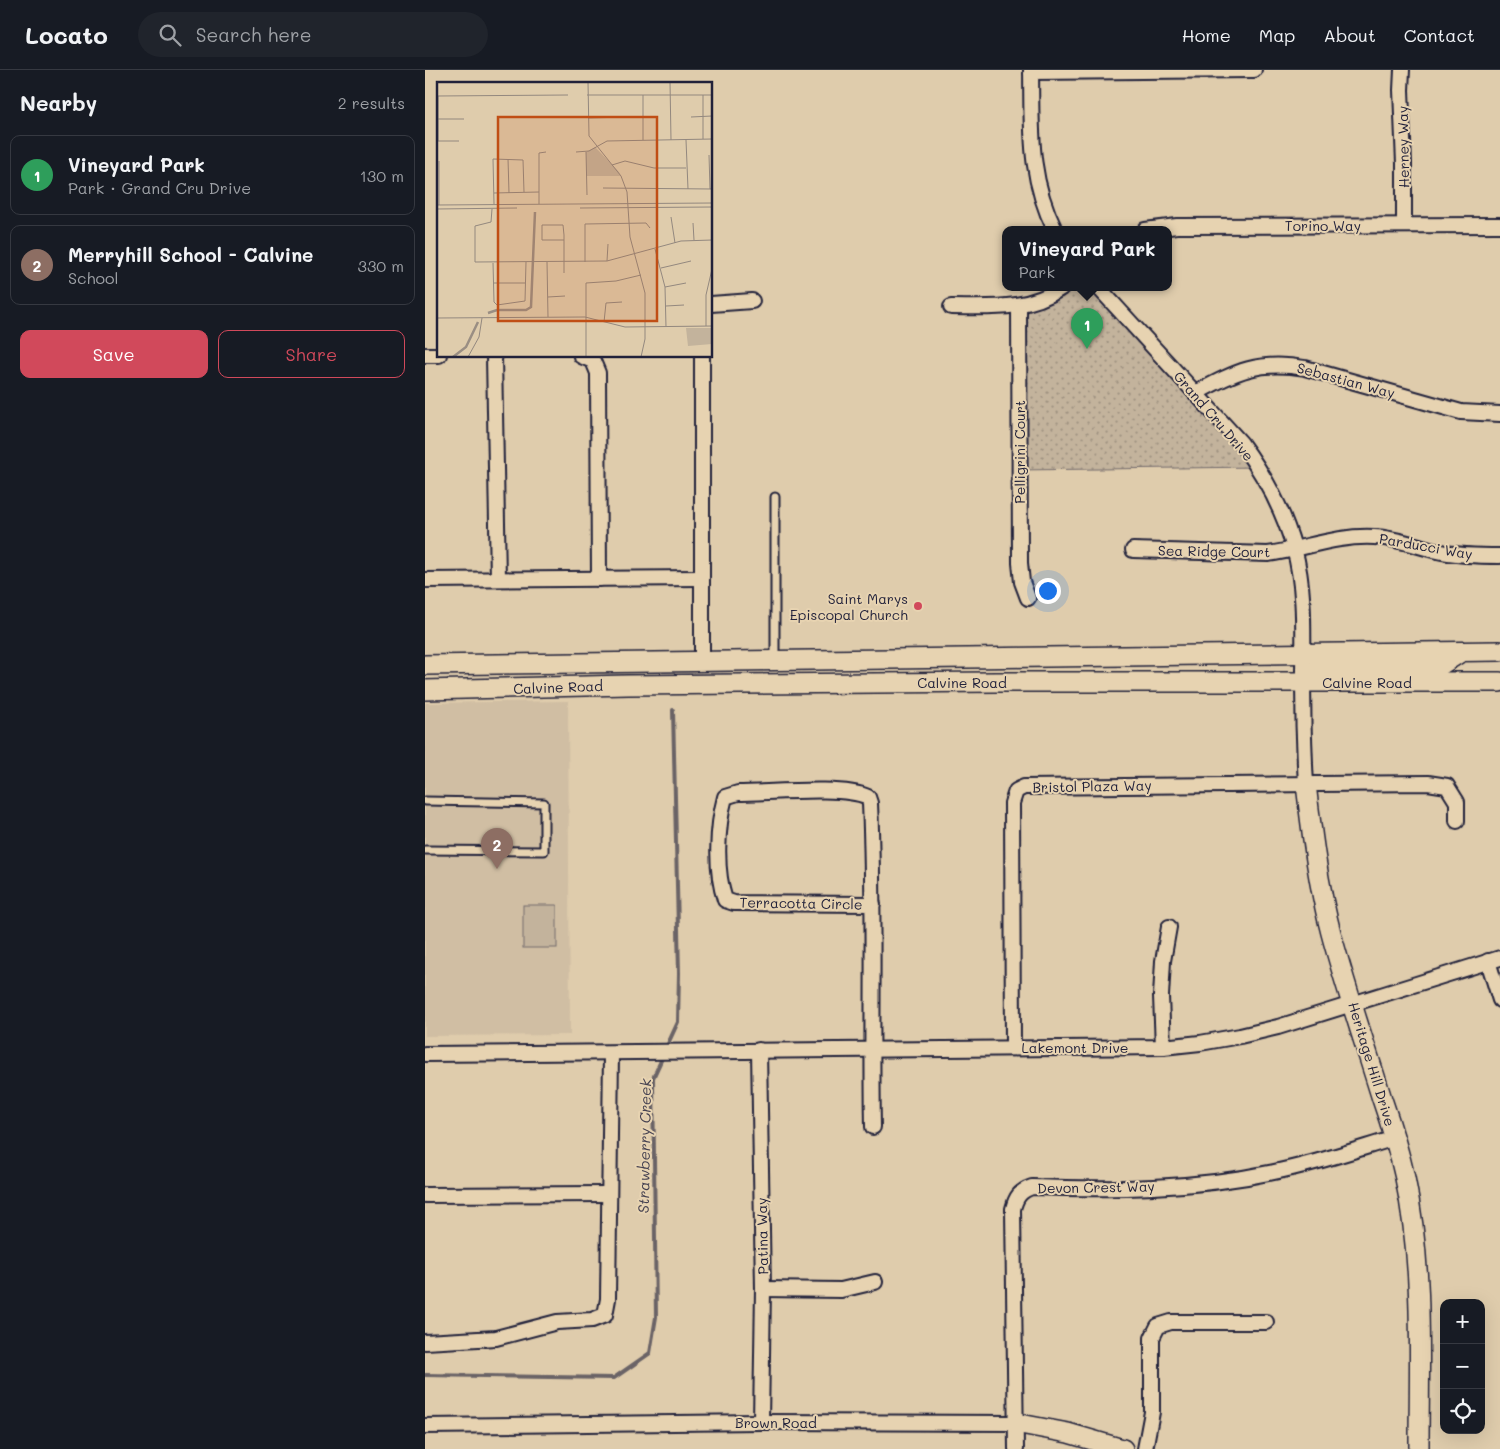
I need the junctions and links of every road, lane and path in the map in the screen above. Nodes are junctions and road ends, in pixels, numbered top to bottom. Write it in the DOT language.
graph roads {
  1 [pos="1254,70"];
  2 [pos="1402,70"];
  3 [pos="1031,71"];
  4 [pos="1404,224"];
  5 [pos="1500,224"];
  6 [pos="1053,226"];
  7 [pos="1172,227"];
  8 [pos="1055,291"];
  9 [pos="1102,291"];
  10 [pos="752,301"];
  11 [pos="713,304"];
  12 [pos="1019,305"];
  13 [pos="951,307"];
  14 [pos="494,358"];
  15 [pos="585,358"];
  16 [pos="702,358"];
  17 [pos="1196,393"];
  18 [pos="1500,414"];
  19 [pos="775,497"];
  20 [pos="1294,549"];
  21 [pos="1133,550"];
  22 [pos="1500,556"];
  23 [pos="701,578"];
  24 [pos="497,579"];
  25 [pos="599,579"];
  26 [pos="425,580"];
  27 [pos="1028,598"];
  28 [pos="1500,651"];
  29 [pos="1462,652"];
  30 [pos="1303,654"];
  31 [pos="702,662"];
  32 [pos="773,662"];
  33 [pos="549,664"];
  34 [pos="425,665"];
  35 [pos="425,676"];
  36 [pos="1134,682"];
  37 [pos="1303,682"];
  38 [pos="1500,682"];
  39 [pos="651,685"];
  40 [pos="425,690"];
  41 [pos="1306,784"];
  42 [pos="425,802"];
  43 [pos="1457,821"];
  44 [pos="425,850"];
  45 [pos="873,904"];
  46 [pos="1169,927"];
  47 [pos="1494,960"];
  48 [pos="1500,1000"];
  49 [pos="1353,1004"];
  50 [pos="1013,1047"];
  51 [pos="1163,1047"];
  52 [pos="873,1049"];
  53 [pos="759,1050"];
  54 [pos="611,1053"];
  55 [pos="425,1054"];
  56 [pos="873,1126"];
  57 [pos="1395,1138"];
  58 [pos="609,1194"];
  59 [pos="425,1195"];
  60 [pos="875,1282"];
  61 [pos="763,1288"];
  62 [pos="1266,1322"];
  63 [pos="425,1342"];
  64 [pos="761,1422"];
  65 [pos="1015,1423"];
  66 [pos="425,1426"];
  67 [pos="1016,1449"];
  68 [pos="1123,1449"];
  69 [pos="1145,1449"];
  70 [pos="1419,1449"];
  1 -- 3 [label="street"];
  2 -- 4 [label="street, Herney Way"];
  3 -- 6 [label="street"];
  4 -- 5 [label="street, Torino Way"];
  4 -- 7 [label="street, Torino Way"];
  8 -- 12 [label="street"];
  9 -- 17 [label="street, Grand Cru Drive"];
  10 -- 11 [label="street"];
  12 -- 13 [label="street"];
  12 -- 27 [label="street, Pelligrini Court"];
  14 -- 24 [label="street"];
  15 -- 25 [label="street"];
  16 -- 23 [label="street"];
  17 -- 18 [label="street, Sebastian Way"];
  17 -- 20 [label="street, Grand Cru Drive"];
  19 -- 32 [label="lane"];
  20 -- 21 [label="street, Sea Ridge Court"];
  20 -- 22 [label="street, Parducci Way"];
  20 -- 30 [label="street, Grand Cru Drive"];
  23 -- 25 [label="street"];
  23 -- 31 [label="street"];
  24 -- 25 [label="street"];
  24 -- 26 [label="street"];
  28 -- 29 [label="main road, Calvine Road"];
  29 -- 30 [label="main road, Calvine Road"];
  29 -- 37 [label="main road"];
  30 -- 32 [label="main road, Calvine Road"];
  30 -- 36 [label="main road"];
  30 -- 37 [label="street, Grand Cru Drive"];
  31 -- 32 [label="main road, Calvine Road"];
  31 -- 33 [label="main road, Calvine Road"];
  32 -- 39 [label="main road"];
  33 -- 34 [label="main road, Calvine Road"];
  33 -- 35 [label="main road"];
  36 -- 37 [label="main road, Calvine Road"];
  36 -- 39 [label="main road, Calvine Road"];
  37 -- 38 [label="main road, Calvine Road"];
  37 -- 41 [label="street, Heritage Hill Drive"];
  39 -- 40 [label="main road, Calvine Road"];
  41 -- 43 [label="street"];
  41 -- 49 [label="main road, Heritage Hill Drive"];
  41 -- 50 [label="street, Bristol Plaza Way"];
  42 -- 44 [label="lane"];
  45 -- 45 [label="street, Terracotta Circle"];
  45 -- 52 [label="street, Terracotta Circle"];
  46 -- 51 [label="street"];
  47 -- 48 [label="street"];
  47 -- 49 [label="street, Lakemont Drive"];
  49 -- 51 [label="street, Lakemont Drive"];
  49 -- 57 [label="main road, Heritage Hill Drive"];
  50 -- 51 [label="street, Lakemont Drive"];
  50 -- 52 [label="street, Lakemont Drive"];
  52 -- 53 [label="street, Lakemont Drive"];
  52 -- 56 [label="street, Terracotta Circle"];
  53 -- 54 [label="street, Lakemont Drive"];
  53 -- 61 [label="street, Patina Way"];
  54 -- 55 [label="street, Lakemont Drive"];
  54 -- 58 [label="street"];
  57 -- 65 [label="street, Devon Crest Way"];
  57 -- 70 [label="main road, Heritage Hill Drive"];
  58 -- 59 [label="street"];
  58 -- 63 [label="street"];
  60 -- 61 [label="street"];
  61 -- 64 [label="street, Patina Way"];
  62 -- 69 [label="street"];
  64 -- 65 [label="street, Brown Road"];
  64 -- 66 [label="street, Brown Road"];
  65 -- 67 [label="street, Devon Crest Way"];
  65 -- 68 [label="main road, Brown Road"];
}
